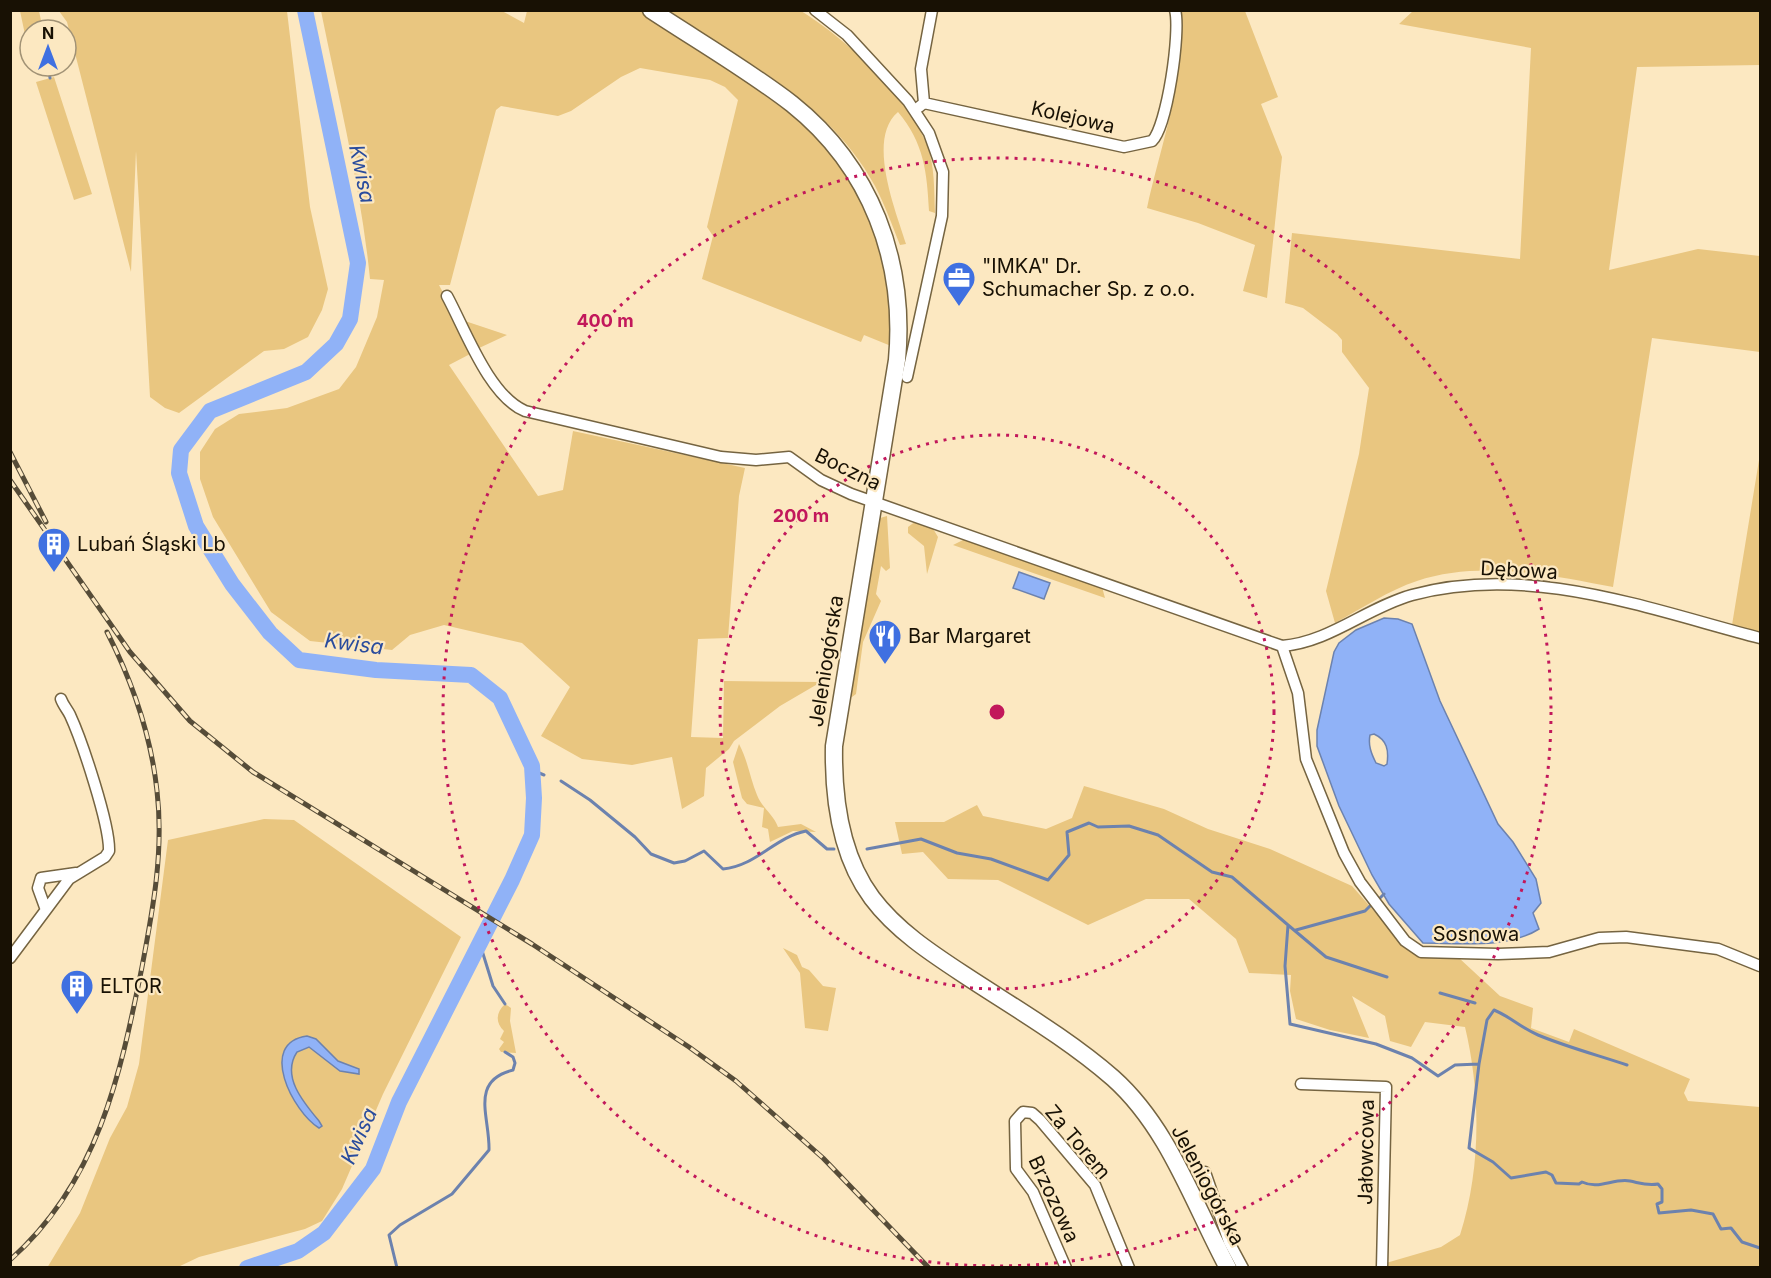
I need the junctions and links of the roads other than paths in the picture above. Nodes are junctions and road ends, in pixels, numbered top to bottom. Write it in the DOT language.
graph roads {
  1 [pos="651,10"];
  2 [pos="815,10"];
  3 [pos="932,10"];
  4 [pos="1174,10"];
  5 [pos="924,103"];
  6 [pos="915,111"];
  7 [pos="447,296"];
  8 [pos="907,377"];
  9 [pos="874,503"];
  10 [pos="1761,638"];
  11 [pos="1282,646"];
  12 [pos="61,699"];
  13 [pos="80,873"];
  14 [pos="46,910"];
  15 [pos="10,958"];
  16 [pos="1761,966"];
  17 [pos="1301,1084"];
  18 [pos="1023,1112"];
  19 [pos="1205,1172"];
  20 [pos="1066,1268"];
  21 [pos="1129,1268"];
  22 [pos="1228,1268"];
  23 [pos="1243,1268"];
  24 [pos="1382,1268"];
  1 -- 9 [label="main road, Jeleniogórska"];
  2 -- 6 [label="street"];
  3 -- 5 [label="street"];
  4 -- 5 [label="street, Kolejowa"];
  5 -- 6 [label="street"];
  6 -- 8 [label="street"];
  7 -- 9 [label="street, Boczna"];
  9 -- 11 [label="street, Boczna"];
  9 -- 22 [label="main road, Jeleniogórska"];
  10 -- 11 [label="street, Dębowa"];
  11 -- 16 [label="street, Sosnowa"];
  12 -- 13 [label="street"];
  13 -- 14 [label="street"];
  13 -- 14 [label="street"];
  14 -- 15 [label="street"];
  17 -- 24 [label="street, Jałowcowa"];
  18 -- 20 [label="street, Brzozowa"];
  18 -- 21 [label="street, Za Torem"];
  19 -- 23 [label="street"];
}
